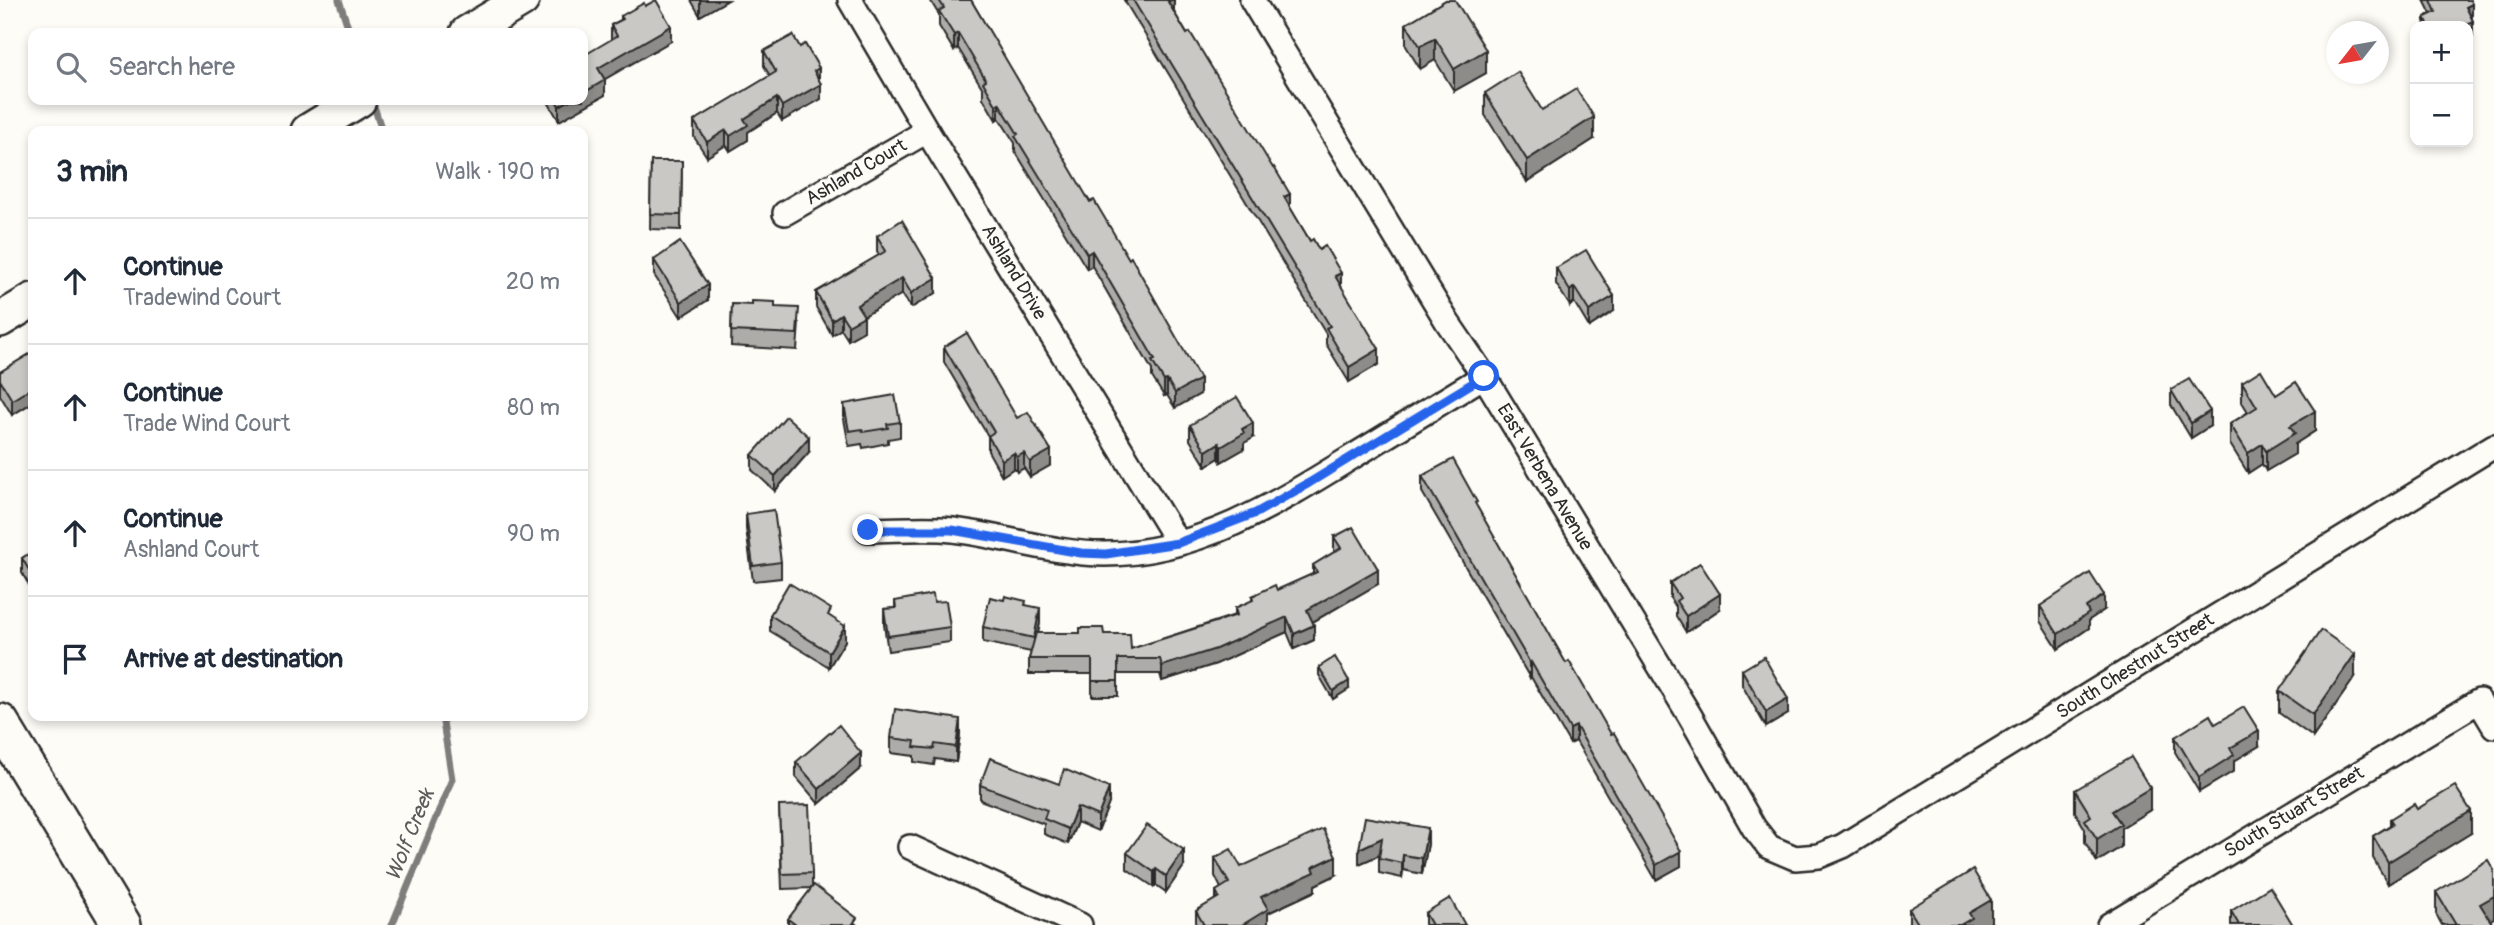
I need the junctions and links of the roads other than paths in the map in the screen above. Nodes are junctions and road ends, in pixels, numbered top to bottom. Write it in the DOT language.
graph roads {
  1 [pos="522,0"];
  2 [pos="850,0"];
  3 [pos="1252,0"];
  4 [pos="475,28"];
  5 [pos="927,131"];
  6 [pos="785,213"];
  7 [pos="28,303"];
  8 [pos="0,320"];
  9 [pos="1484,376"];
  10 [pos="2494,446"];
  11 [pos="868,530"];
  12 [pos="1178,543"];
  13 [pos="0,723"];
  14 [pos="2494,726"];
  15 [pos="910,846"];
  16 [pos="1769,847"];
  17 [pos="2142,916"];
  18 [pos="122,925"];
  19 [pos="1080,925"];
  20 [pos="2109,925"];
  1 -- 4 [label="street"];
  2 -- 5 [label="street, Ashland Drive"];
  3 -- 9 [label="street, East Verbena Avenue"];
  5 -- 6 [label="street, Ashland Court"];
  5 -- 12 [label="street, Ashland Drive"];
  7 -- 8 [label="street"];
  9 -- 12 [label="street"];
  9 -- 16 [label="street, East Verbena Avenue"];
  10 -- 16 [label="street, South Chestnut Street"];
  11 -- 12 [label="street"];
  13 -- 18 [label="main road"];
  14 -- 17 [label="street, South Stuart Street"];
  15 -- 19 [label="street"];
  17 -- 20 [label="street, South Stuart Street"];
}
